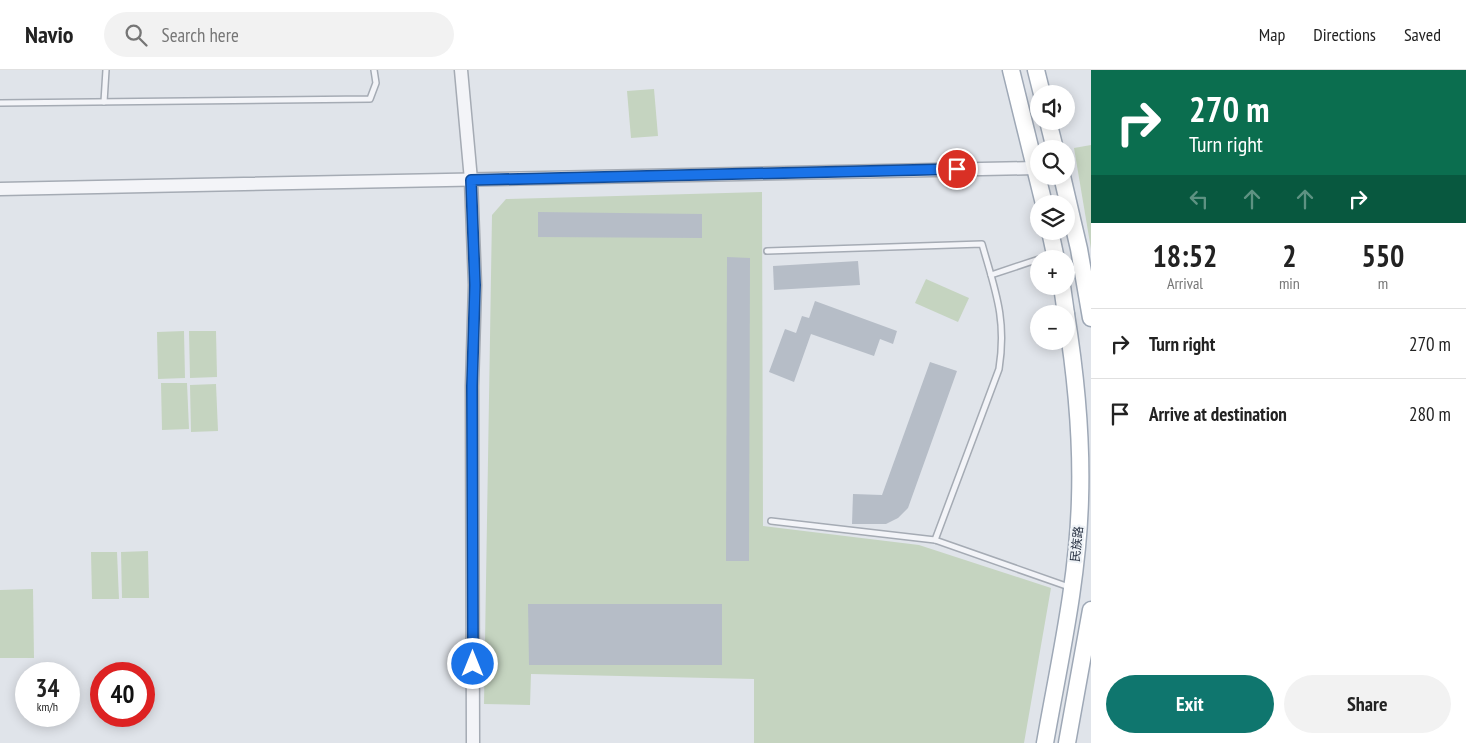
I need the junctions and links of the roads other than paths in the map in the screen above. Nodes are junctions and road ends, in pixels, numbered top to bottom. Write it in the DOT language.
graph roads {
  1 [pos="106,70"];
  2 [pos="374,70"];
  3 [pos="461,70"];
  4 [pos="1011,70"];
  5 [pos="1036,70"];
  6 [pos="1040,85"];
  7 [pos="104,102"];
  8 [pos="0,103"];
  9 [pos="1030,148"];
  10 [pos="1030,168"];
  11 [pos="471,180"];
  12 [pos="1064,185"];
  13 [pos="0,189"];
  14 [pos="767,251"];
  15 [pos="1030,263"];
  16 [pos="991,275"];
  17 [pos="1091,318"];
  18 [pos="1071,350"];
  19 [pos="771,522"];
  20 [pos="935,540"];
  21 [pos="1071,587"];
  22 [pos="1091,610"];
  23 [pos="473,743"];
  24 [pos="1045,743"];
  25 [pos="1067,743"];
  1 -- 7 [label="lane"];
  2 -- 7 [label="lane"];
  3 -- 11 [label="street"];
  4 -- 9 [label="main road"];
  5 -- 6 [label="main road"];
  7 -- 8 [label="lane"];
  10 -- 11 [label="street"];
  11 -- 13 [label="street"];
  11 -- 23 [label="street"];
  12 -- 17 [label="main road"];
  14 -- 16 [label="lane"];
  15 -- 16 [label="lane"];
  16 -- 20 [label="lane"];
  18 -- 21 [label="main road, 民族路"];
  19 -- 20 [label="lane"];
  20 -- 21 [label="lane"];
  21 -- 24 [label="main road, 民族路"];
  22 -- 25 [label="main road"];
}
